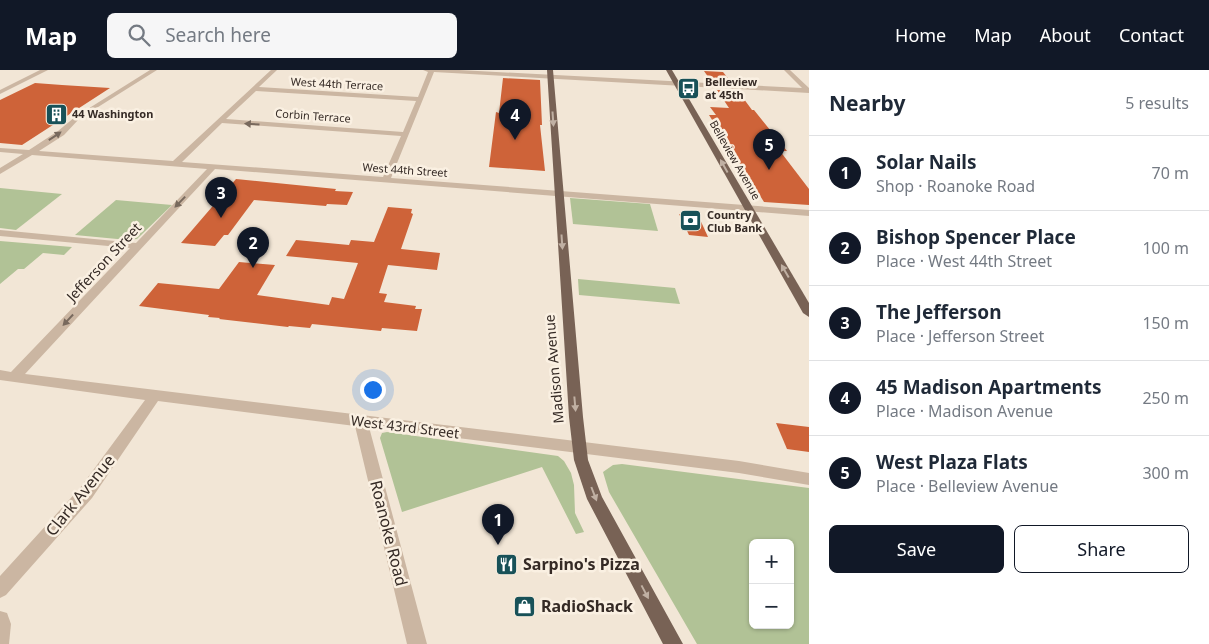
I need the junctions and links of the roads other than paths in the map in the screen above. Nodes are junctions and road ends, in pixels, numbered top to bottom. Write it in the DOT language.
graph roads {
  1 [pos="45,70"];
  2 [pos="154,70"];
  3 [pos="274,70"];
  4 [pos="426,70"];
  5 [pos="431,70"];
  6 [pos="669,70"];
  7 [pos="787,70"];
  8 [pos="550,73"];
  9 [pos="677,83"];
  10 [pos="254,89"];
  11 [pos="809,90"];
  12 [pos="0,92"];
  13 [pos="420,99"];
  14 [pos="219,121"];
  15 [pos="405,134"];
  16 [pos="0,150"];
  17 [pos="31,153"];
  18 [pos="174,164"];
  19 [pos="214,167"];
  20 [pos="0,172"];
  21 [pos="386,180"];
  22 [pos="558,194"];
  23 [pos="748,208"];
  24 [pos="809,213"];
  25 [pos="0,233"];
  26 [pos="138,246"];
  27 [pos="809,314"];
  28 [pos="7,376"];
  29 [pos="155,396"];
  30 [pos="361,422"];
  31 [pos="580,447"];
  32 [pos="809,479"];
  33 [pos="0,588"];
  34 [pos="0,620"];
  35 [pos="0,642"];
  36 [pos="417,644"];
  37 [pos="673,644"];
  1 -- 12 [label="street"];
  17 -- 2 [label="street, one-way"];
  3 -- 10 [label="street"];
  4 -- 5 [label="street"];
  5 -- 8 [label="street"];
  5 -- 13 [label="street"];
  6 -- 9 [label="main road, Belleview Avenue"];
  7 -- 11 [label="street"];
  8 -- 9 [label="street"];
  8 -- 22 [label="main road, Madison Avenue, one-way"];
  9 -- 11 [label="street"];
  23 -- 9 [label="main road, Belleview Avenue, one-way"];
  10 -- 13 [label="street, West 44th Terrace"];
  10 -- 14 [label="street"];
  13 -- 15 [label="street"];
  15 -- 14 [label="street, Corbin Terrace, one-way"];
  14 -- 18 [label="street"];
  15 -- 21 [label="street"];
  16 -- 17 [label="street, West 44th Street"];
  17 -- 18 [label="street, West 44th Street"];
  17 -- 20 [label="street"];
  18 -- 19 [label="street, West 44th Street"];
  19 -- 21 [label="street, West 44th Street"];
  19 -- 26 [label="street, Jefferson Street, one-way"];
  21 -- 22 [label="street, West 44th Street"];
  22 -- 23 [label="street, West 44th Street"];
  22 -- 31 [label="main road, Madison Avenue, one-way"];
  23 -- 24 [label="street, West 44th Street"];
  27 -- 23 [label="main road, Belleview Avenue, one-way"];
  25 -- 26 [label="street"];
  26 -- 28 [label="street, Jefferson Street, one-way"];
  28 -- 29 [label="street, West 43rd Street"];
  29 -- 30 [label="street, West 43rd Street"];
  29 -- 33 [label="street, Clark Avenue"];
  30 -- 31 [label="street, West 43rd Street"];
  30 -- 36 [label="street, Roanoke Road"];
  31 -- 32 [label="street, West 43rd Street"];
  31 -- 37 [label="main road, Madison Avenue, one-way"];
  34 -- 35 [label="street"];
}
